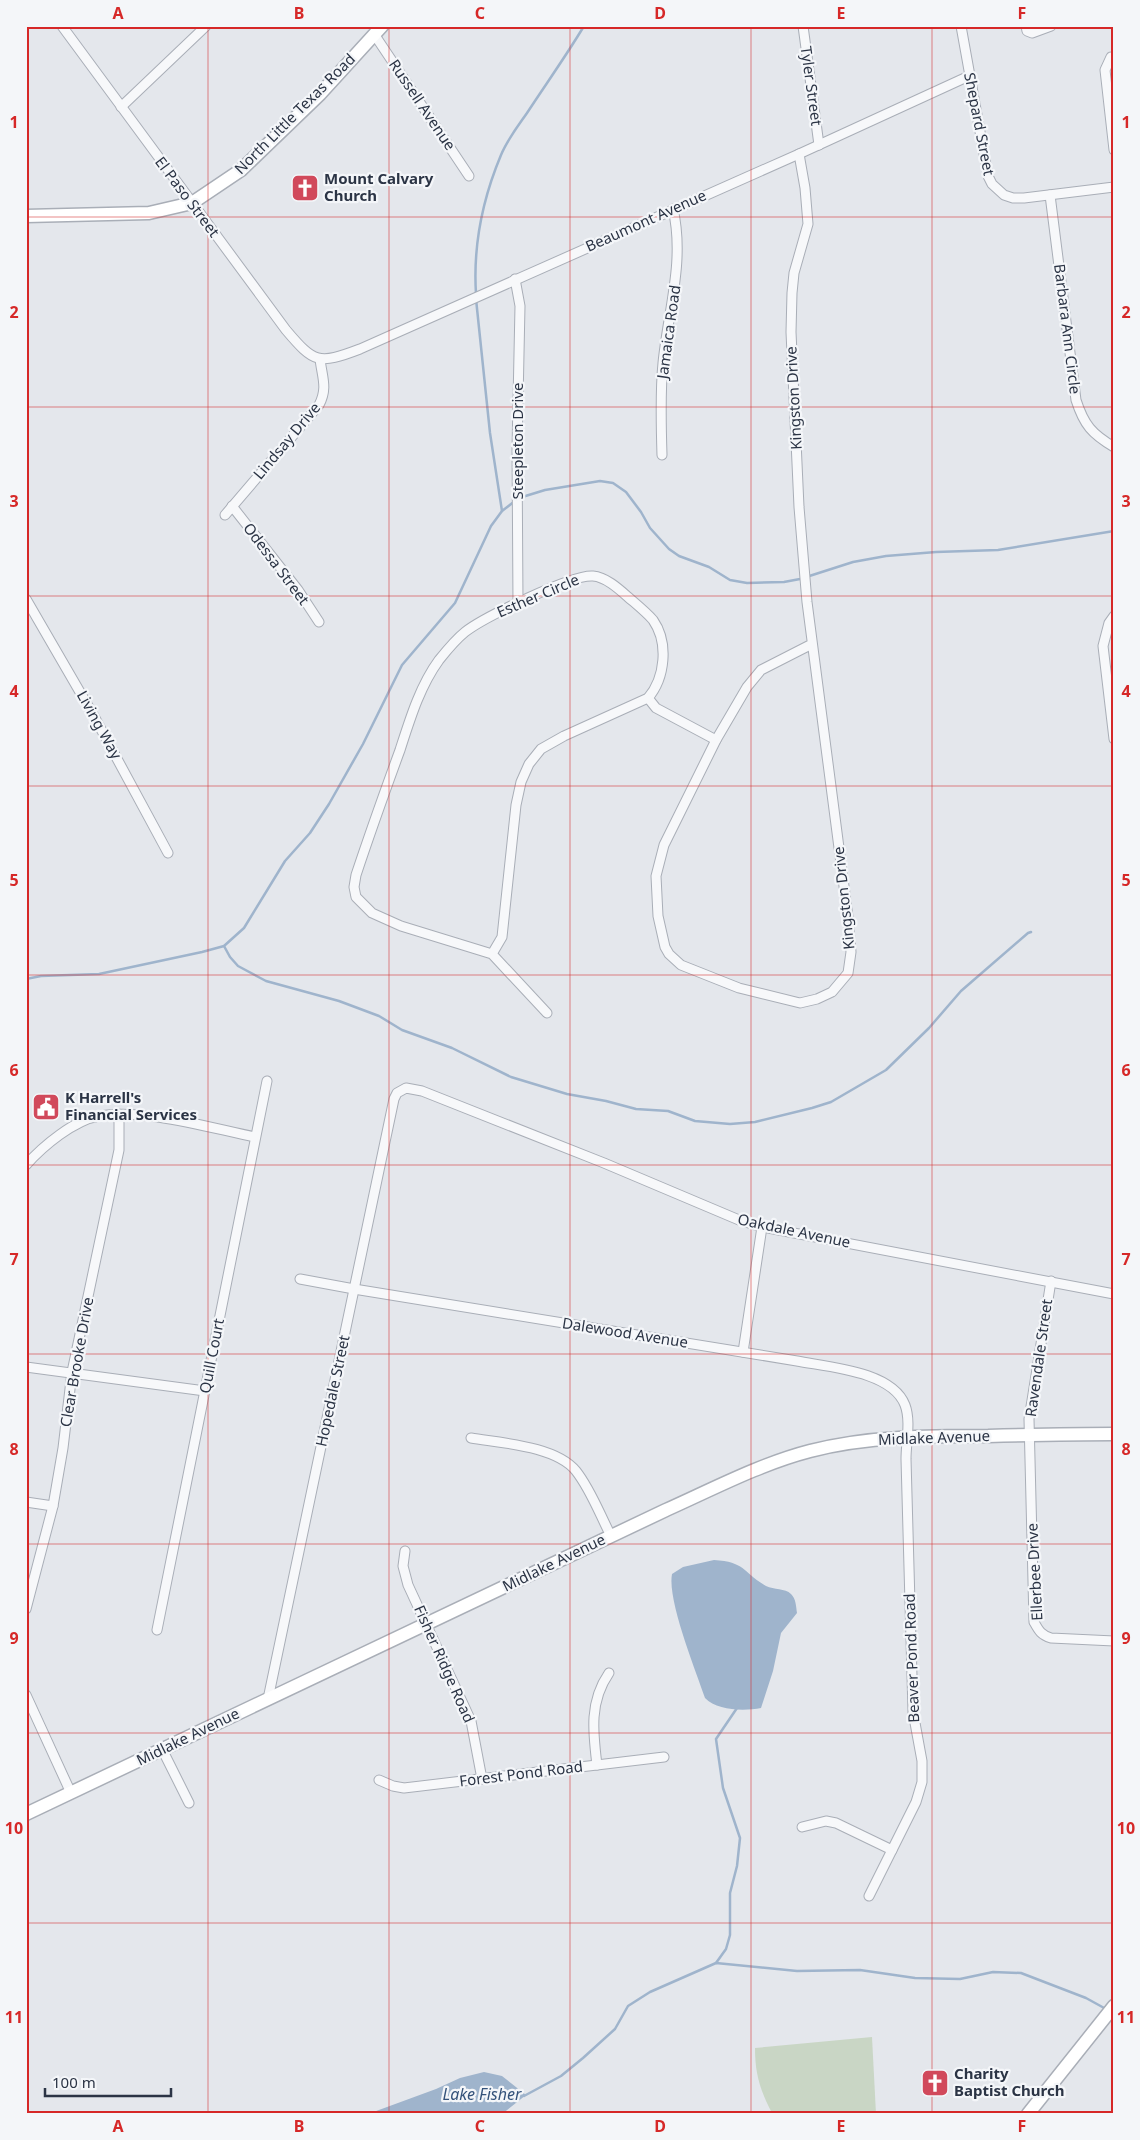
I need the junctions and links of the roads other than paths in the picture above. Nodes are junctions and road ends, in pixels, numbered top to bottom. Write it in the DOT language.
graph roads {
  1 [pos="62,26"];
  2 [pos="206,26"];
  3 [pos="803,26"];
  4 [pos="961,26"];
  5 [pos="1026,26"];
  6 [pos="1051,26"];
  7 [pos="378,30"];
  8 [pos="1111,57"];
  9 [pos="969,76"];
  10 [pos="121,107"];
  11 [pos="819,145"];
  12 [pos="1114,150"];
  13 [pos="799,154"];
  14 [pos="469,176"];
  15 [pos="1114,187"];
  16 [pos="1050,195"];
  17 [pos="192,203"];
  18 [pos="673,209"];
  19 [pos="26,216"];
  20 [pos="515,279"];
  21 [pos="320,359"];
  22 [pos="1114,447"];
  23 [pos="662,455"];
  24 [pos="232,506"];
  25 [pos="225,514"];
  26 [pos="26,599"];
  27 [pos="518,602"];
  28 [pos="1114,616"];
  29 [pos="319,622"];
  30 [pos="812,644"];
  31 [pos="648,698"];
  32 [pos="1114,739"];
  33 [pos="716,740"];
  34 [pos="168,854"];
  35 [pos="492,954"];
  36 [pos="547,1013"];
  37 [pos="267,1081"];
  38 [pos="406,1088"];
  39 [pos="119,1114"];
  40 [pos="255,1137"];
  41 [pos="26,1165"];
  42 [pos="762,1227"];
  43 [pos="300,1279"];
  44 [pos="1051,1281"];
  45 [pos="354,1289"];
  46 [pos="1114,1294"];
  47 [pos="743,1352"];
  48 [pos="26,1367"];
  49 [pos="72,1372"];
  50 [pos="205,1392"];
  51 [pos="1114,1434"];
  52 [pos="1029,1436"];
  53 [pos="471,1438"];
  54 [pos="907,1438"];
  55 [pos="26,1502"];
  56 [pos="53,1506"];
  57 [pos="611,1536"];
  58 [pos="405,1551"];
  59 [pos="26,1609"];
  60 [pos="427,1624"];
  61 [pos="157,1630"];
  62 [pos="1114,1641"];
  63 [pos="609,1672"];
  64 [pos="26,1695"];
  65 [pos="268,1699"];
  66 [pos="162,1750"];
  67 [pos="664,1757"];
  68 [pos="597,1766"];
  69 [pos="482,1779"];
  70 [pos="379,1780"];
  71 [pos="71,1793"];
  72 [pos="189,1803"];
  73 [pos="26,1814"];
  74 [pos="802,1827"];
  75 [pos="892,1850"];
  76 [pos="869,1896"];
  77 [pos="1114,2006"];
  78 [pos="1028,2114"];
  1 -- 10 [label="street, El Paso Street"];
  2 -- 10 [label="street"];
  3 -- 11 [label="street, Tyler Street"];
  4 -- 9 [label="street, Shepard Street"];
  5 -- 6 [label="street"];
  7 -- 14 [label="street, Russell Avenue"];
  7 -- 17 [label="street, North Little Texas Road"];
  8 -- 12 [label="street"];
  9 -- 11 [label="street, Beaumont Avenue"];
  9 -- 16 [label="street, Shepard Street"];
  10 -- 17 [label="street, El Paso Street"];
  11 -- 13 [label="street, Beaumont Avenue"];
  13 -- 18 [label="street, Beaumont Avenue"];
  13 -- 30 [label="street, Kingston Drive"];
  15 -- 16 [label="street, Shepard Street"];
  16 -- 22 [label="street, Barbara Ann Circle"];
  17 -- 19 [label="street, North Little Texas Road"];
  17 -- 21 [label="street, El Paso Street"];
  18 -- 20 [label="street, Beaumont Avenue"];
  18 -- 23 [label="street, Jamaica Road"];
  20 -- 21 [label="street, Beaumont Avenue"];
  20 -- 27 [label="street, Steepleton Drive"];
  21 -- 24 [label="street, Lindsay Drive"];
  24 -- 25 [label="street, Lindsay Drive"];
  24 -- 29 [label="street, Odessa Street"];
  26 -- 34 [label="street, Living Way"];
  27 -- 31 [label="street, Esther Circle"];
  27 -- 35 [label="street, Esther Circle"];
  28 -- 32 [label="street"];
  30 -- 33 [label="street, Kingston Drive"];
  30 -- 33 [label="street, Kingston Drive"];
  31 -- 33 [label="street"];
  31 -- 35 [label="street"];
  35 -- 36 [label="street, Esther Circle"];
  37 -- 40 [label="street, Quill Court"];
  38 -- 42 [label="street, Oakdale Avenue"];
  38 -- 45 [label="street, Hopedale Street"];
  39 -- 40 [label="street"];
  39 -- 41 [label="street"];
  39 -- 49 [label="street, Clear Brooke Drive"];
  40 -- 50 [label="street, Quill Court"];
  42 -- 44 [label="street, Oakdale Avenue"];
  42 -- 47 [label="street"];
  43 -- 45 [label="street, Dalewood Avenue"];
  44 -- 46 [label="street, Oakdale Avenue"];
  44 -- 52 [label="street, Ravendale Street"];
  45 -- 47 [label="street, Dalewood Avenue"];
  45 -- 65 [label="street, Hopedale Street"];
  47 -- 54 [label="street, Dalewood Avenue"];
  48 -- 49 [label="street"];
  49 -- 50 [label="street"];
  49 -- 56 [label="street, Clear Brooke Drive"];
  50 -- 61 [label="street, Quill Court"];
  51 -- 52 [label="street, Midlake Avenue"];
  52 -- 54 [label="street, Midlake Avenue"];
  52 -- 62 [label="street, Ellerbee Drive"];
  53 -- 57 [label="street"];
  54 -- 57 [label="street, Midlake Avenue"];
  54 -- 75 [label="street, Beaver Pond Road"];
  55 -- 56 [label="street"];
  56 -- 59 [label="street, Clear Brooke Drive"];
  57 -- 60 [label="street, Midlake Avenue"];
  58 -- 60 [label="street, Fisher Ridge Road"];
  60 -- 65 [label="street, Midlake Avenue"];
  60 -- 69 [label="street, Fisher Ridge Road"];
  63 -- 68 [label="street"];
  64 -- 71 [label="street"];
  65 -- 66 [label="street, Midlake Avenue"];
  66 -- 71 [label="street, Midlake Avenue"];
  66 -- 72 [label="street"];
  67 -- 68 [label="street, Forest Pond Road"];
  68 -- 69 [label="street, Forest Pond Road"];
  69 -- 70 [label="street, Forest Pond Road"];
  71 -- 73 [label="street, Midlake Avenue"];
  74 -- 75 [label="street"];
  75 -- 76 [label="street, Beaver Pond Road"];
  77 -- 78 [label="street"];
}
